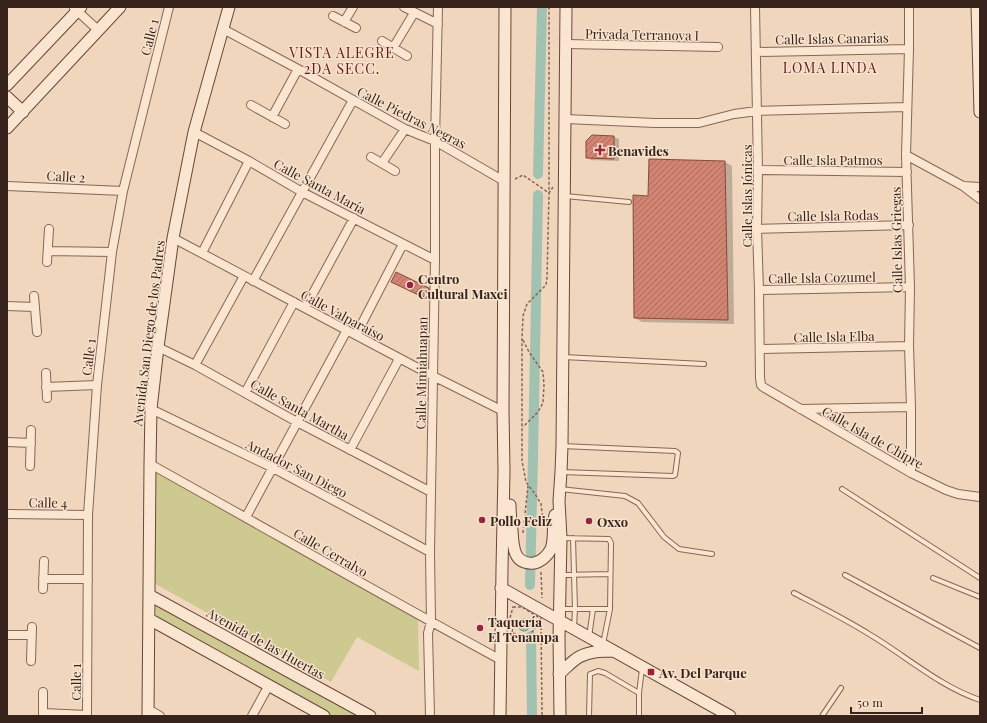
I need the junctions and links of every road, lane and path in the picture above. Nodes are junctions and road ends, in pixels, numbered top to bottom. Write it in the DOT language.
graph roads {
  1 [pos="120,7"];
  2 [pos="168,7"];
  3 [pos="229,7"];
  4 [pos="353,7"];
  5 [pos="404,7"];
  6 [pos="438,7"];
  7 [pos="505,7"];
  8 [pos="549,7"];
  9 [pos="566,7"];
  10 [pos="754,7"];
  11 [pos="909,7"];
  12 [pos="977,7"];
  13 [pos="77,8"];
  14 [pos="414,13"];
  15 [pos="333,16"];
  16 [pos="344,22"];
  17 [pos="438,24"];
  18 [pos="356,28"];
  19 [pos="223,29"];
  20 [pos="98,30"];
  21 [pos="382,41"];
  22 [pos="566,44"];
  23 [pos="718,47"];
  24 [pos="393,48"];
  25 [pos="909,49"];
  26 [pos="756,52"];
  27 [pos="407,56"];
  28 [pos="298,69"];
  29 [pos="7,85"];
  30 [pos="7,97"];
  31 [pos="353,100"];
  32 [pos="251,105"];
  33 [pos="907,107"];
  34 [pos="757,110"];
  35 [pos="23,112"];
  36 [pos="980,112"];
  37 [pos="272,117"];
  38 [pos="566,120"];
  39 [pos="285,124"];
  40 [pos="7,128"];
  41 [pos="405,130"];
  42 [pos="194,132"];
  43 [pos="435,141"];
  44 [pos="906,155"];
  45 [pos="371,157"];
  46 [pos="249,161"];
  47 [pos="382,163"];
  48 [pos="758,170"];
  49 [pos="395,171"];
  50 [pos="907,172"];
  51 [pos="504,183"];
  52 [pos="7,186"];
  53 [pos="963,186"];
  54 [pos="980,187"];
  55 [pos="553,188"];
  56 [pos="123,191"];
  57 [pos="302,192"];
  58 [pos="549,193"];
  59 [pos="565,196"];
  60 [pos="980,200"];
  61 [pos="629,202"];
  62 [pos="354,218"];
  63 [pos="909,225"];
  64 [pos="49,229"];
  65 [pos="757,229"];
  66 [pos="173,238"];
  67 [pos="403,244"];
  68 [pos="48,251"];
  69 [pos="112,252"];
  70 [pos="202,253"];
  71 [pos="435,260"];
  72 [pos="47,262"];
  73 [pos="244,276"];
  74 [pos="254,281"];
  75 [pos="910,287"];
  76 [pos="759,290"];
  77 [pos="34,296"];
  78 [pos="294,302"];
  79 [pos="7,306"];
  80 [pos="35,307"];
  81 [pos="305,308"];
  82 [pos="346,330"];
  83 [pos="36,332"];
  84 [pos="356,335"];
  85 [pos="522,339"];
  86 [pos="909,346"];
  87 [pos="158,347"];
  88 [pos="760,349"];
  89 [pos="563,357"];
  90 [pos="400,359"];
  91 [pos="704,364"];
  92 [pos="195,365"];
  93 [pos="46,373"];
  94 [pos="433,376"];
  95 [pos="97,385"];
  96 [pos="761,385"];
  97 [pos="46,387"];
  98 [pos="246,393"];
  99 [pos="47,398"];
  100 [pos="911,407"];
  101 [pos="151,409"];
  102 [pos="800,409"];
  103 [pos="503,411"];
  104 [pos="297,422"];
  105 [pos="523,427"];
  106 [pos="31,430"];
  107 [pos="7,442"];
  108 [pos="31,443"];
  109 [pos="562,446"];
  110 [pos="350,450"];
  111 [pos="150,464"];
  112 [pos="30,466"];
  113 [pos="273,468"];
  114 [pos="504,471"];
  115 [pos="561,472"];
  116 [pos="911,473"];
  117 [pos="529,487"];
  118 [pos="560,489"];
  119 [pos="842,489"];
  120 [pos="431,492"];
  121 [pos="980,497"];
  122 [pos="559,501"];
  123 [pos="7,514"];
  124 [pos="88,515"];
  125 [pos="246,517"];
  126 [pos="544,527"];
  127 [pos="523,536"];
  128 [pos="561,538"];
  129 [pos="573,538"];
  130 [pos="430,552"];
  131 [pos="712,554"];
  132 [pos="44,561"];
  133 [pos="534,562"];
  134 [pos="574,574"];
  135 [pos="610,574"];
  136 [pos="560,575"];
  137 [pos="845,575"];
  138 [pos="933,578"];
  139 [pos="980,578"];
  140 [pos="43,579"];
  141 [pos="88,579"];
  142 [pos="501,588"];
  143 [pos="43,589"];
  144 [pos="794,593"];
  145 [pos="149,594"];
  146 [pos="980,597"];
  147 [pos="575,609"];
  148 [pos="593,609"];
  149 [pos="610,609"];
  150 [pos="541,610"];
  151 [pos="560,614"];
  152 [pos="148,619"];
  153 [pos="431,622"];
  154 [pos="513,624"];
  155 [pos="32,627"];
  156 [pos="574,629"];
  157 [pos="534,630"];
  158 [pos="7,635"];
  159 [pos="31,635"];
  160 [pos="589,637"];
  161 [pos="603,645"];
  162 [pos="980,648"];
  163 [pos="614,651"];
  164 [pos="501,660"];
  165 [pos="31,661"];
  166 [pos="642,667"];
  167 [pos="559,674"];
  168 [pos="269,685"];
  169 [pos="841,688"];
  170 [pos="43,692"];
  171 [pos="639,693"];
  172 [pos="980,700"];
  173 [pos="148,713"];
  174 [pos="44,715"];
  175 [pos="87,716"];
  176 [pos="160,716"];
  177 [pos="252,716"];
  178 [pos="324,716"];
  179 [pos="370,716"];
  180 [pos="430,716"];
  181 [pos="500,716"];
  182 [pos="542,716"];
  183 [pos="560,716"];
  184 [pos="590,716"];
  185 [pos="639,716"];
  186 [pos="730,716"];
  187 [pos="822,716"];
  1 -- 20 [label="main road"];
  2 -- 56 [label="street, Calle 1"];
  3 -- 19 [label="main road, Avenida San Diego de los Padres"];
  4 -- 16 [label="street"];
  5 -- 14 [label="street"];
  6 -- 17 [label="street, Calle Mimiahuapan"];
  7 -- 51 [label="main road"];
  8 -- 58 [label="path"];
  9 -- 22 [label="main road"];
  10 -- 26 [label="street, Calle Islas Jónicas"];
  11 -- 25 [label="street, Calle Islas Griegas"];
  12 -- 36 [label="main road"];
  13 -- 20 [label="street"];
  13 -- 29 [label="main road"];
  14 -- 17 [label="street"];
  14 -- 24 [label="street"];
  15 -- 16 [label="street"];
  16 -- 18 [label="street"];
  17 -- 43 [label="street, Calle Mimiahuapan"];
  19 -- 28 [label="street, Calle Piedras Negras"];
  19 -- 42 [label="main road, Avenida San Diego de los Padres"];
  20 -- 35 [label="main road"];
  21 -- 24 [label="street"];
  22 -- 23 [label="street, Privada Terranova I"];
  22 -- 38 [label="main road"];
  24 -- 27 [label="street"];
  25 -- 26 [label="street, Calle Islas Canarias"];
  25 -- 33 [label="street, Calle Islas Griegas"];
  26 -- 34 [label="street, Calle Islas Jónicas"];
  28 -- 31 [label="street, Calle Piedras Negras"];
  28 -- 37 [label="street"];
  30 -- 35 [label="main road"];
  31 -- 41 [label="street, Calle Piedras Negras"];
  31 -- 57 [label="street"];
  32 -- 37 [label="street"];
  33 -- 34 [label="street"];
  33 -- 44 [label="street, Calle Islas Griegas"];
  34 -- 38 [label="street"];
  34 -- 48 [label="street, Calle Islas Jónicas"];
  35 -- 40 [label="main road"];
  37 -- 39 [label="street"];
  38 -- 59 [label="main road"];
  41 -- 43 [label="street, Calle Piedras Negras"];
  41 -- 47 [label="street"];
  42 -- 46 [label="street, Calle Santa María"];
  42 -- 66 [label="main road, Avenida San Diego de los Padres"];
  43 -- 51 [label="street, Calle Piedras Negras"];
  43 -- 71 [label="street, Calle Mimiahuapan"];
  44 -- 50 [label="street, Calle Islas Griegas"];
  44 -- 53 [label="street"];
  45 -- 47 [label="street"];
  46 -- 57 [label="street, Calle Santa María"];
  46 -- 70 [label="street"];
  47 -- 49 [label="street"];
  48 -- 50 [label="street, Calle Isla Patmos"];
  48 -- 65 [label="street, Calle Islas Jónicas"];
  50 -- 63 [label="street, Calle Islas Griegas"];
  51 -- 58 [label="path"];
  51 -- 103 [label="main road"];
  52 -- 56 [label="street, Calle 2"];
  53 -- 54 [label="street"];
  53 -- 60 [label="street"];
  55 -- 58 [label="path"];
  56 -- 69 [label="street, Calle 1"];
  57 -- 62 [label="street, Calle Santa María"];
  57 -- 74 [label="street"];
  58 -- 85 [label="path"];
  59 -- 61 [label="lane"];
  59 -- 89 [label="main road"];
  62 -- 67 [label="street, Calle Santa María"];
  62 -- 81 [label="street"];
  63 -- 65 [label="street, Calle Isla Rodas"];
  63 -- 75 [label="street, Calle Islas Griegas"];
  64 -- 68 [label="street"];
  65 -- 76 [label="street, Calle Islas Jónicas"];
  66 -- 70 [label="street, Calle Valparaíso"];
  66 -- 87 [label="main road, Avenida San Diego de los Padres"];
  67 -- 71 [label="street, Calle Santa María"];
  67 -- 84 [label="street"];
  68 -- 69 [label="street"];
  68 -- 72 [label="street"];
  69 -- 95 [label="street, Calle 1"];
  70 -- 73 [label="street, Calle Valparaíso"];
  71 -- 94 [label="street, Calle Mimiahuapan"];
  73 -- 74 [label="street, Calle Valparaíso"];
  73 -- 92 [label="street"];
  74 -- 78 [label="street, Calle Valparaíso"];
  75 -- 76 [label="street, Calle Isla Cozumel"];
  75 -- 86 [label="street, Calle Islas Griegas"];
  76 -- 88 [label="street, Calle Islas Jónicas"];
  77 -- 80 [label="street"];
  78 -- 81 [label="street, Calle Valparaíso"];
  78 -- 98 [label="street"];
  79 -- 80 [label="street"];
  80 -- 83 [label="street"];
  81 -- 82 [label="street, Calle Valparaíso"];
  82 -- 84 [label="street, Calle Valparaíso"];
  82 -- 104 [label="street"];
  84 -- 90 [label="street, Calle Valparaíso"];
  85 -- 105 [label="path"];
  85 -- 105 [label="path"];
  86 -- 88 [label="street, Calle Isla Elba"];
  86 -- 100 [label="street, Calle Islas Griegas"];
  87 -- 92 [label="street, Calle Santa Martha"];
  87 -- 101 [label="main road, Avenida San Diego de los Padres"];
  88 -- 96 [label="street, Calle Islas Jónicas"];
  89 -- 91 [label="lane"];
  89 -- 109 [label="main road"];
  90 -- 94 [label="street, Calle Valparaíso"];
  90 -- 110 [label="street"];
  92 -- 98 [label="street, Calle Santa Martha"];
  93 -- 97 [label="street"];
  94 -- 103 [label="street, Calle Valparaíso"];
  94 -- 120 [label="street, Calle Mimiahuapan"];
  95 -- 97 [label="street"];
  95 -- 124 [label="street, Calle 1"];
  96 -- 102 [label="street, Calle Isla de Chipre"];
  97 -- 99 [label="street"];
  98 -- 104 [label="street, Calle Santa Martha"];
  100 -- 102 [label="street"];
  100 -- 116 [label="street, Calle Islas Griegas"];
  101 -- 111 [label="main road, Avenida San Diego de los Padres"];
  101 -- 113 [label="street, Andador San Diego"];
  102 -- 116 [label="street, Calle Isla de Chipre"];
  103 -- 114 [label="main road"];
  104 -- 110 [label="street, Calle Santa Martha"];
  104 -- 113 [label="street"];
  105 -- 117 [label="path"];
  106 -- 108 [label="street"];
  107 -- 108 [label="street"];
  108 -- 112 [label="street"];
  109 -- 115 [label="main road"];
  109 -- 115 [label="lane"];
  110 -- 120 [label="street, Calle Santa Martha"];
  111 -- 125 [label="street, Calle Cerralvo"];
  111 -- 145 [label="main road, Avenida San Diego de los Padres"];
  113 -- 125 [label="street"];
  113 -- 130 [label="street, Andador San Diego"];
  114 -- 133 [label="main road"];
  114 -- 142 [label="main road"];
  115 -- 118 [label="main road"];
  116 -- 121 [label="street, Calle Isla de Chipre"];
  117 -- 126 [label="path"];
  117 -- 127 [label="path"];
  118 -- 122 [label="main road"];
  118 -- 131 [label="lane"];
  119 -- 139 [label="lane"];
  120 -- 130 [label="street, Calle Mimiahuapan"];
  122 -- 128 [label="main road"];
  122 -- 133 [label="main road"];
  123 -- 124 [label="street, Calle 4"];
  124 -- 141 [label="street, Calle 1"];
  125 -- 153 [label="street, Calle Cerralvo"];
  128 -- 129 [label="lane"];
  128 -- 136 [label="main road"];
  129 -- 134 [label="lane"];
  129 -- 135 [label="lane"];
  130 -- 153 [label="street, Calle Mimiahuapan"];
  132 -- 140 [label="street"];
  133 -- 150 [label="path"];
  134 -- 135 [label="lane"];
  134 -- 136 [label="lane"];
  134 -- 147 [label="lane"];
  135 -- 149 [label="lane"];
  136 -- 151 [label="main road"];
  137 -- 162 [label="lane"];
  138 -- 146 [label="lane"];
  140 -- 141 [label="street"];
  140 -- 143 [label="street"];
  141 -- 175 [label="street, Calle 1"];
  142 -- 150 [label="main road"];
  142 -- 164 [label="main road"];
  144 -- 172 [label="lane"];
  145 -- 152 [label="main road, Avenida San Diego de los Padres"];
  145 -- 179 [label="main road, Avenida de las Huertas"];
  147 -- 148 [label="lane"];
  147 -- 151 [label="lane"];
  147 -- 156 [label="lane"];
  148 -- 149 [label="lane"];
  148 -- 160 [label="lane"];
  149 -- 161 [label="lane"];
  150 -- 151 [label="main road"];
  150 -- 182 [label="path"];
  151 -- 156 [label="main road"];
  151 -- 167 [label="main road"];
  152 -- 168 [label="main road"];
  152 -- 173 [label="main road, Avenida San Diego de los Padres"];
  153 -- 164 [label="street, Calle Cerralvo"];
  153 -- 180 [label="street, Calle Mimiahuapan"];
  154 -- 157 [label="path"];
  155 -- 159 [label="street"];
  156 -- 160 [label="main road"];
  158 -- 159 [label="street"];
  159 -- 165 [label="street"];
  160 -- 161 [label="main road"];
  161 -- 163 [label="main road"];
  163 -- 166 [label="main road"];
  163 -- 167 [label="main road"];
  164 -- 181 [label="main road"];
  166 -- 171 [label="lane"];
  166 -- 186 [label="main road"];
  167 -- 183 [label="main road"];
  168 -- 177 [label="street"];
  168 -- 178 [label="main road"];
  169 -- 187 [label="lane"];
  170 -- 174 [label="street"];
  171 -- 184 [label="lane"];
  171 -- 185 [label="lane"];
  173 -- 176 [label="street"];
  174 -- 175 [label="street"];
}
